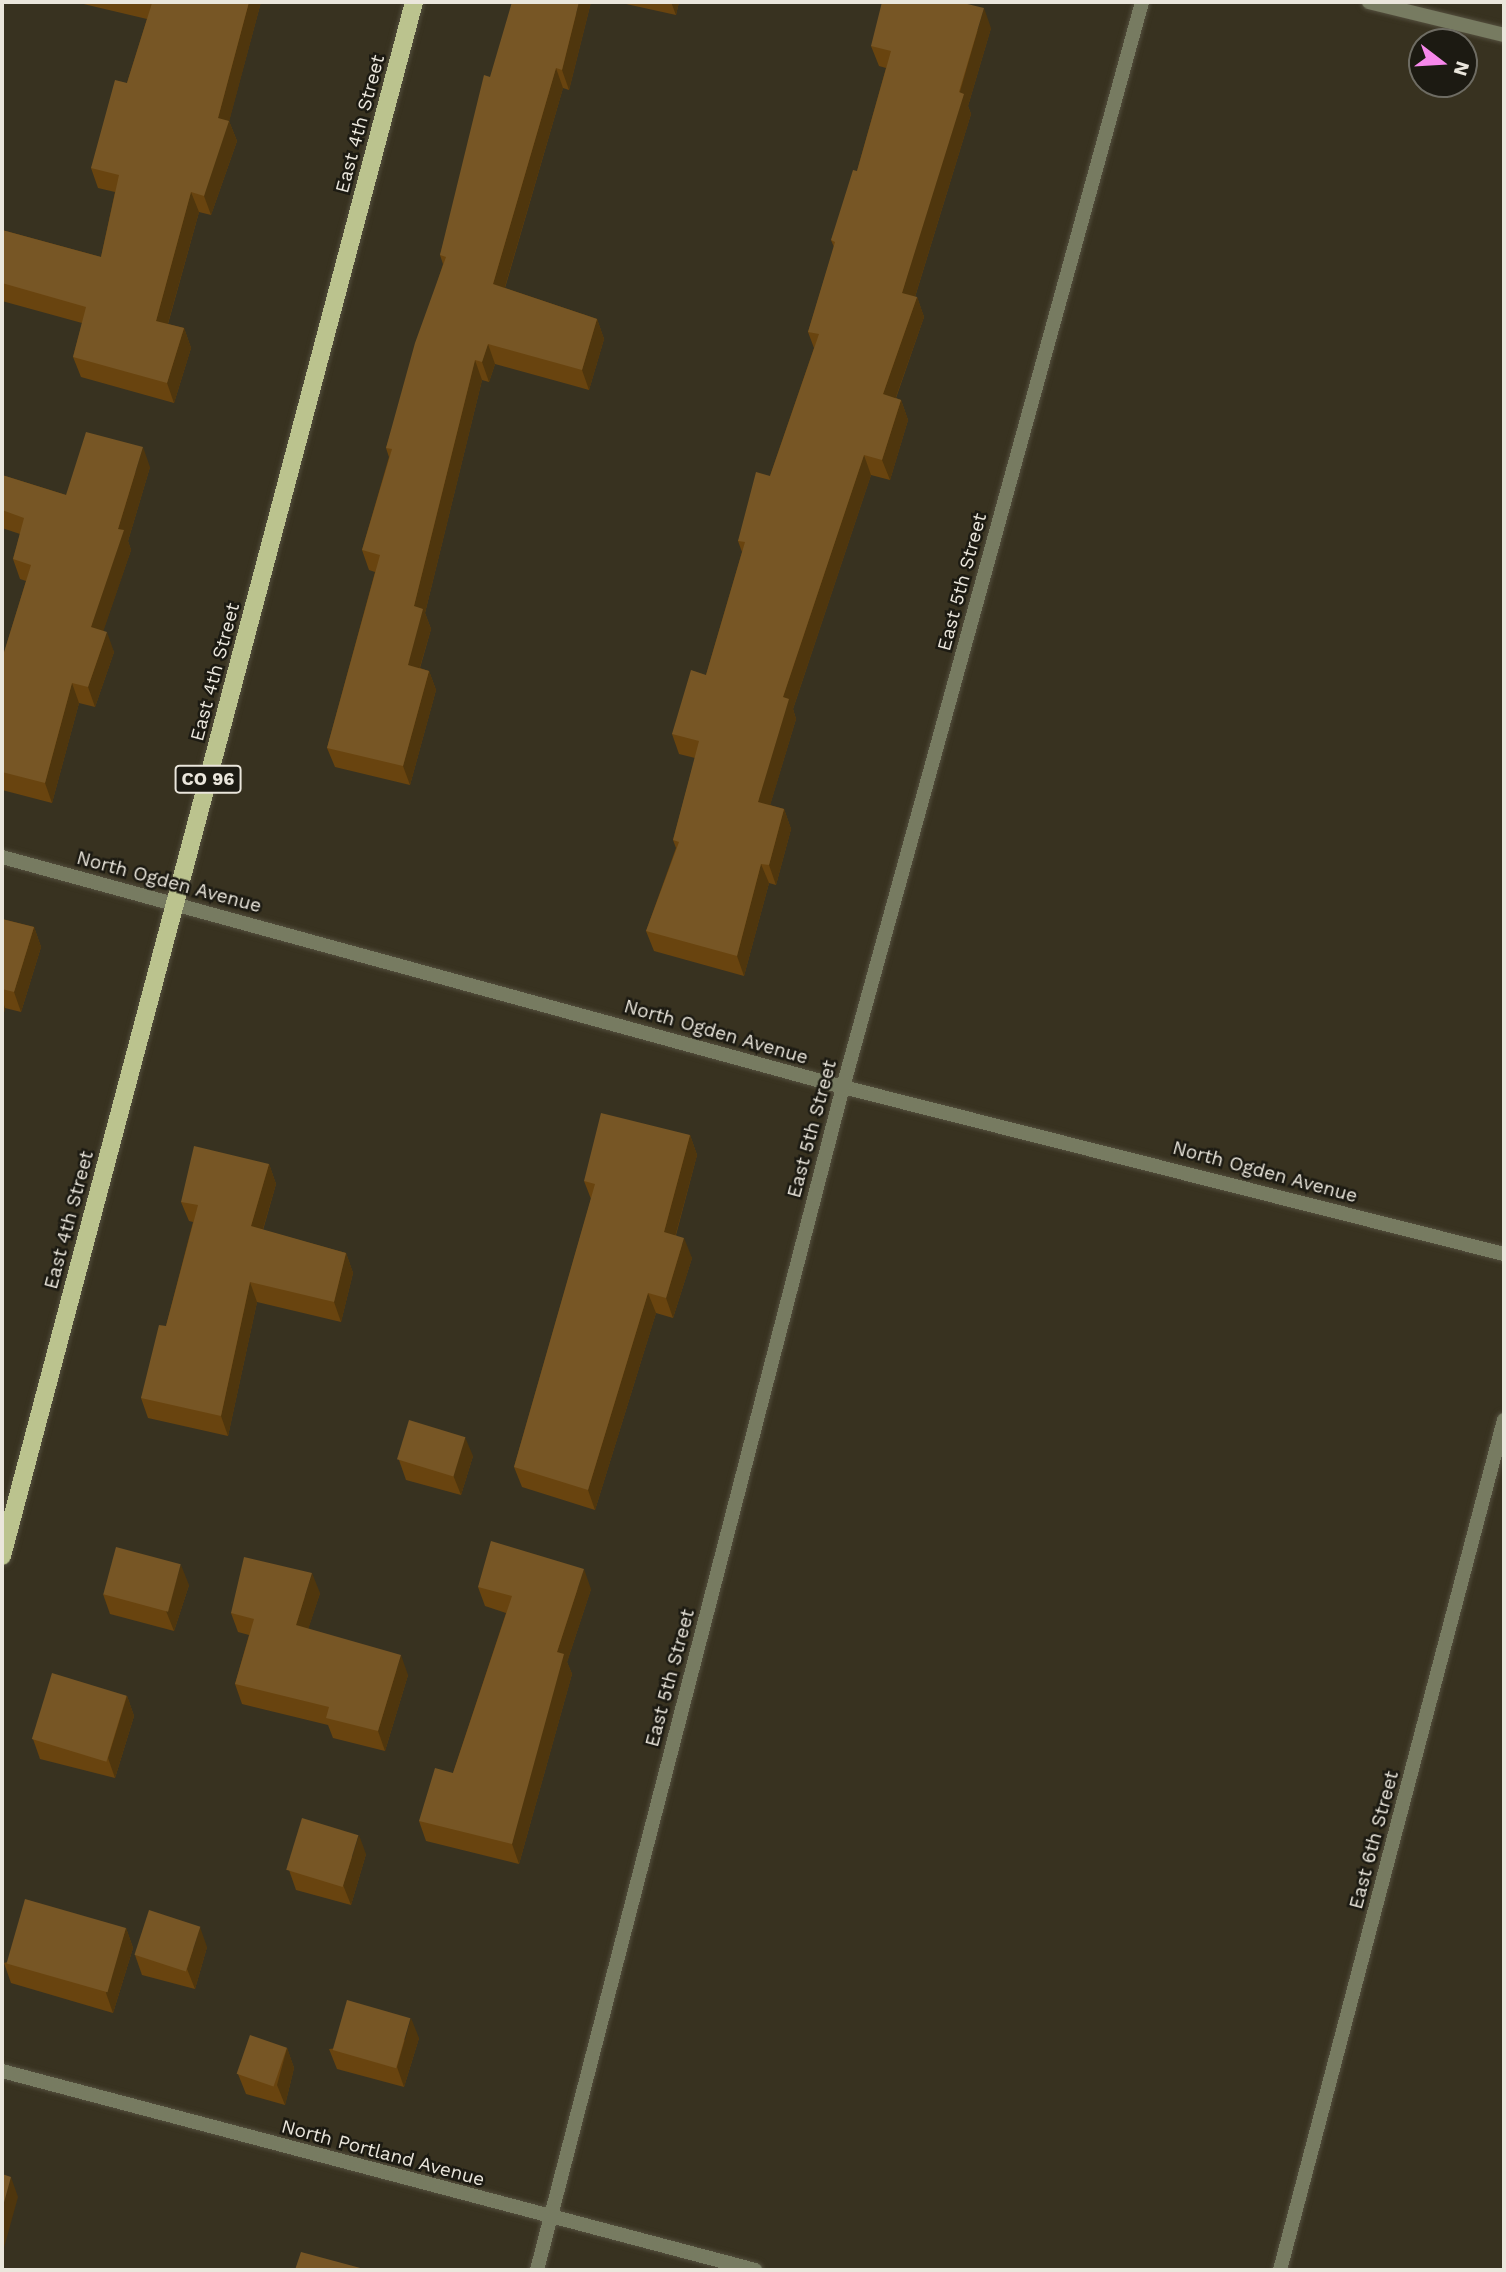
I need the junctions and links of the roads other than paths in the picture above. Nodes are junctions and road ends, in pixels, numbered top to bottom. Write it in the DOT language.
graph roads {
  1 [pos="414,2"];
  2 [pos="1142,2"];
  3 [pos="1369,2"];
  4 [pos="1504,35"];
  5 [pos="2,857"];
  6 [pos="175,904"];
  7 [pos="843,1087"];
  8 [pos="1504,1254"];
  9 [pos="1504,1420"];
  10 [pos="2,1556"];
  11 [pos="2,2071"];
  12 [pos="550,2217"];
  13 [pos="537,2270"];
  14 [pos="755,2270"];
  15 [pos="1280,2270"];
  1 -- 6 [label="main road, East 4th Street / CO 96"];
  2 -- 7 [label="street, East 5th Street"];
  3 -- 4 [label="street"];
  5 -- 6 [label="street, North Ogden Avenue"];
  6 -- 7 [label="street, North Ogden Avenue"];
  6 -- 10 [label="main road, East 4th Street / CO 96"];
  7 -- 8 [label="street, North Ogden Avenue"];
  7 -- 12 [label="street, East 5th Street"];
  9 -- 15 [label="street, East 6th Street"];
  11 -- 12 [label="street, North Portland Avenue"];
  12 -- 13 [label="street, East 5th Street"];
  12 -- 14 [label="street, North Portland Avenue"];
}
